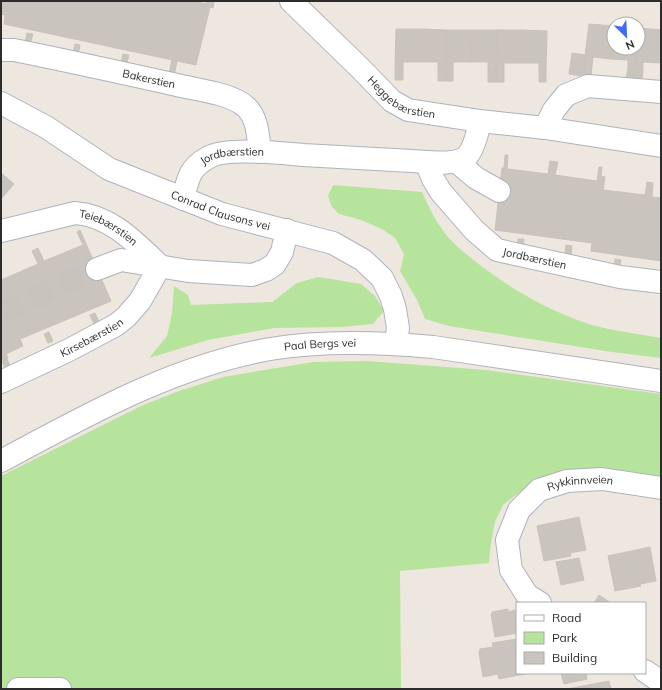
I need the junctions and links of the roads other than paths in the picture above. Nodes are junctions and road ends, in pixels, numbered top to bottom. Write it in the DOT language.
graph roads {
  1 [pos="291,1"];
  2 [pos="1,50"];
  3 [pos="661,92"];
  4 [pos="1,103"];
  5 [pos="480,121"];
  6 [pos="545,128"];
  7 [pos="661,146"];
  8 [pos="260,152"];
  9 [pos="426,162"];
  10 [pos="457,162"];
  11 [pos="499,191"];
  12 [pos="183,199"];
  13 [pos="287,230"];
  14 [pos="1,231"];
  15 [pos="160,266"];
  16 [pos="97,269"];
  17 [pos="661,282"];
  18 [pos="396,343"];
  19 [pos="661,381"];
  20 [pos="1,382"];
  21 [pos="1,461"];
  22 [pos="661,488"];
  23 [pos="538,602"];
  24 [pos="646,672"];
  25 [pos="661,682"];
  26 [pos="18,689"];
  27 [pos="60,689"];
  1 -- 5 [label="street, Heggebærstien"];
  2 -- 8 [label="street, Bakerstien"];
  3 -- 6 [label="street"];
  4 -- 12 [label="street, Conrad Clausons vei"];
  5 -- 6 [label="street, Heggebærstien"];
  5 -- 10 [label="street"];
  6 -- 7 [label="street, Heggebærstien"];
  8 -- 9 [label="street, Jordbærstien"];
  8 -- 12 [label="street, Jordbærstien"];
  9 -- 10 [label="street, Jordbærstien"];
  9 -- 17 [label="street, Jordbærstien"];
  10 -- 11 [label="street"];
  12 -- 13 [label="street, Conrad Clausons vei"];
  13 -- 15 [label="street"];
  13 -- 18 [label="street, Conrad Clausons vei"];
  14 -- 15 [label="street, Teiebærstien"];
  15 -- 16 [label="street"];
  15 -- 20 [label="street, Kirsebærstien"];
  18 -- 19 [label="street, Paal Bergs vei"];
  18 -- 21 [label="street, Paal Bergs vei"];
  22 -- 23 [label="street, Rykkinnveien"];
  24 -- 25 [label="street"];
  26 -- 27 [label="street"];
}
